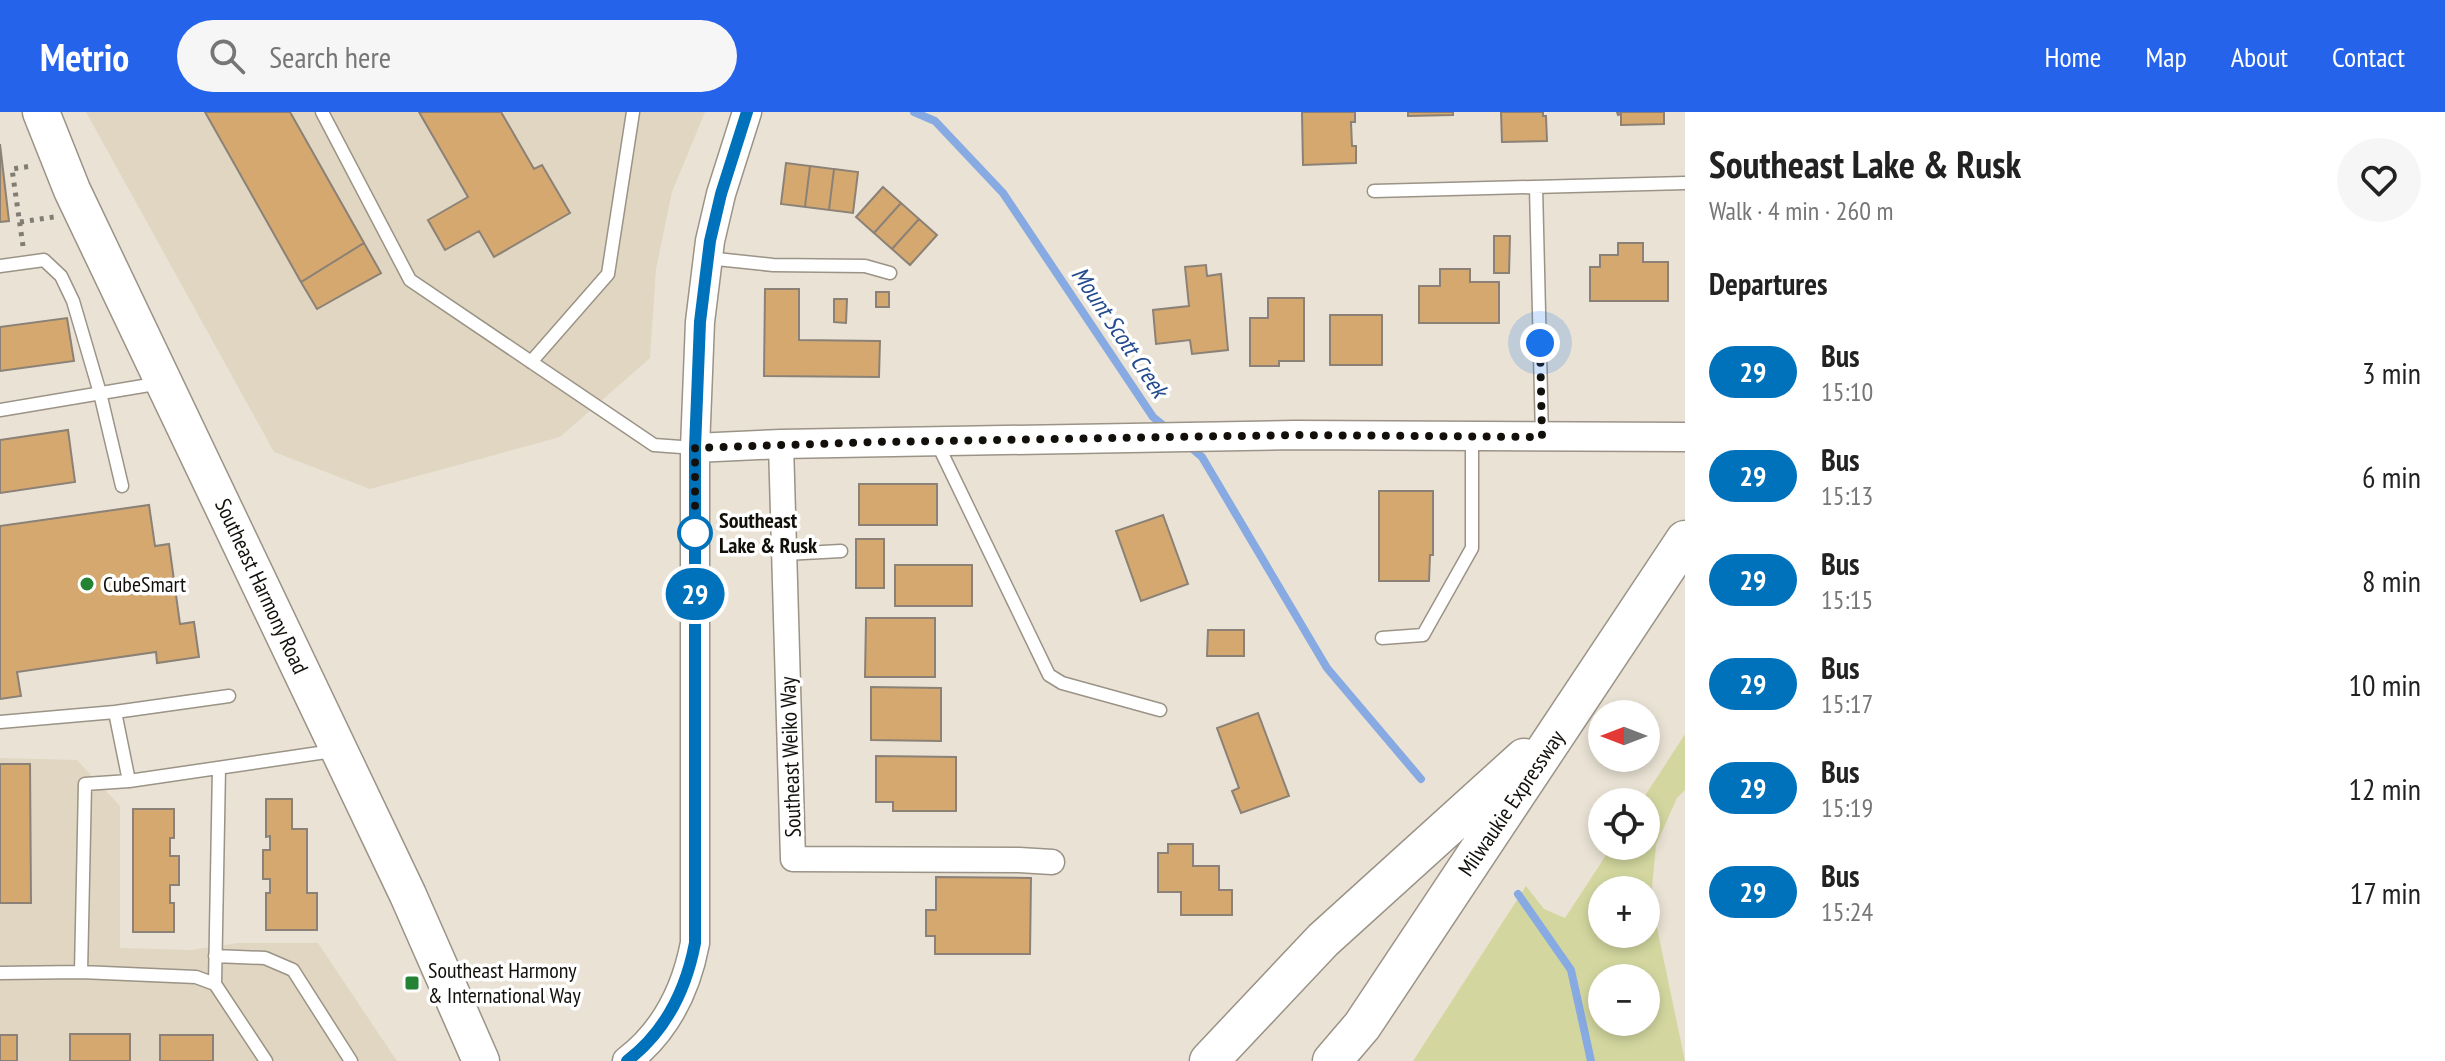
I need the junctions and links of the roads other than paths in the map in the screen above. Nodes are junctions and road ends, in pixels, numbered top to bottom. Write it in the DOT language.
graph roads {
  1 [pos="41,112"];
  2 [pos="322,112"];
  3 [pos="633,112"];
  4 [pos="747,112"];
  5 [pos="1685,183"];
  6 [pos="1536,187"];
  7 [pos="1374,191"];
  8 [pos="707,258"];
  9 [pos="0,266"];
  10 [pos="890,273"];
  11 [pos="531,362"];
  12 [pos="164,382"];
  13 [pos="100,393"];
  14 [pos="0,410"];
  15 [pos="1472,435"];
  16 [pos="1542,437"];
  17 [pos="1685,437"];
  18 [pos="935,441"];
  19 [pos="781,444"];
  20 [pos="695,448"];
  21 [pos="122,486"];
  22 [pos="1685,540"];
  23 [pos="841,551"];
  24 [pos="785,554"];
  25 [pos="1382,638"];
  26 [pos="229,696"];
  27 [pos="1160,710"];
  28 [pos="115,712"];
  29 [pos="1567,718"];
  30 [pos="0,722"];
  31 [pos="340,750"];
  32 [pos="219,768"];
  33 [pos="129,781"];
  34 [pos="1052,862"];
  35 [pos="215,956"];
  36 [pos="81,972"];
  37 [pos="0,973"];
  38 [pos="215,984"];
  39 [pos="1362,1026"];
  40 [pos="266,1061"];
  41 [pos="351,1061"];
  42 [pos="481,1061"];
  43 [pos="627,1061"];
  44 [pos="1209,1061"];
  45 [pos="1332,1061"];
  46 [pos="1345,1061"];
  1 -- 12 [label="main road, Southeast Harmony Road"];
  2 -- 11 [label="lane"];
  3 -- 11 [label="lane"];
  4 -- 8 [label="street"];
  5 -- 6 [label="lane"];
  6 -- 7 [label="lane"];
  6 -- 16 [label="lane"];
  8 -- 10 [label="lane"];
  8 -- 20 [label="street"];
  9 -- 13 [label="lane"];
  11 -- 20 [label="lane"];
  12 -- 13 [label="lane"];
  12 -- 31 [label="main road, Southeast Harmony Road"];
  13 -- 14 [label="lane"];
  13 -- 21 [label="lane"];
  15 -- 16 [label="street"];
  15 -- 18 [label="street"];
  15 -- 25 [label="lane"];
  16 -- 17 [label="street"];
  18 -- 19 [label="street"];
  18 -- 27 [label="lane"];
  19 -- 20 [label="street"];
  19 -- 24 [label="street, Southeast Weiko Way"];
  20 -- 43 [label="street"];
  22 -- 29 [label="highway, Milwaukie Expressway"];
  23 -- 24 [label="lane"];
  24 -- 34 [label="street, Southeast Weiko Way"];
  26 -- 28 [label="lane"];
  28 -- 30 [label="lane"];
  28 -- 33 [label="lane"];
  29 -- 39 [label="highway, Milwaukie Expressway"];
  29 -- 44 [label="highway"];
  31 -- 32 [label="lane"];
  31 -- 42 [label="main road, Southeast Harmony Road"];
  32 -- 33 [label="lane"];
  32 -- 35 [label="lane"];
  33 -- 36 [label="lane"];
  35 -- 38 [label="lane"];
  35 -- 41 [label="lane"];
  36 -- 37 [label="lane"];
  36 -- 38 [label="lane"];
  38 -- 40 [label="lane"];
  39 -- 45 [label="highway, Milwaukie Expressway"];
  39 -- 46 [label="highway, Milwaukie Expressway"];
}
